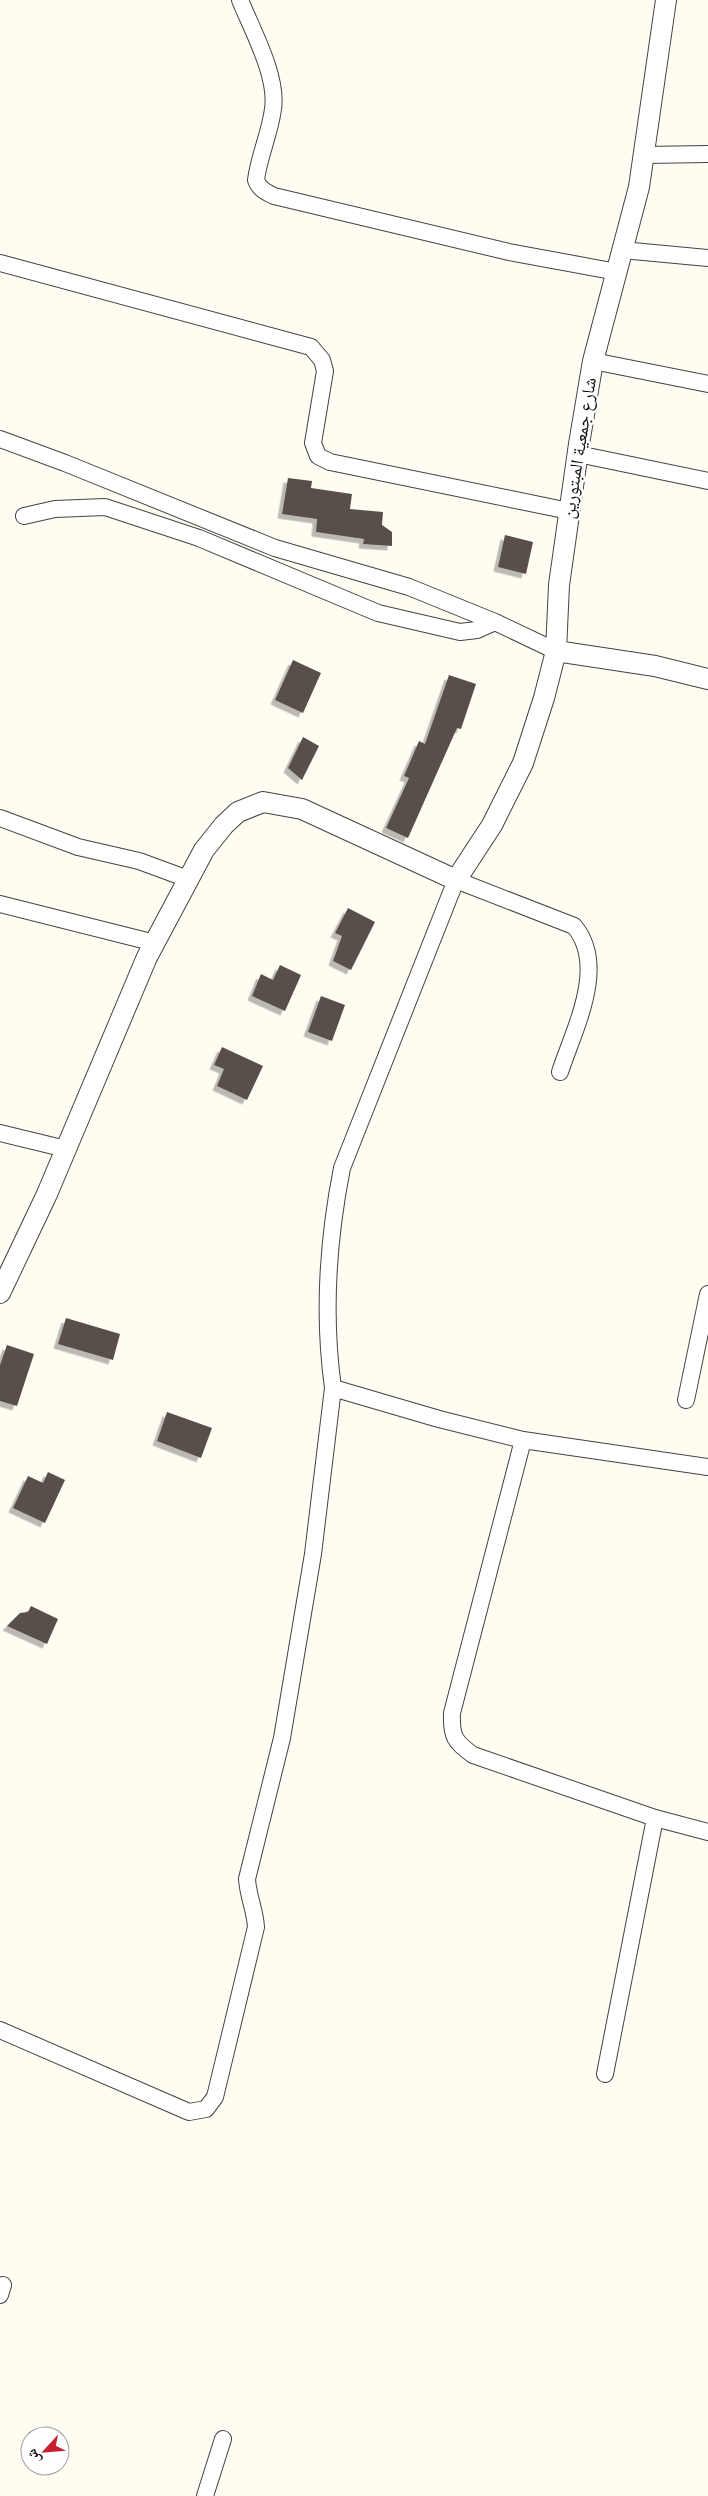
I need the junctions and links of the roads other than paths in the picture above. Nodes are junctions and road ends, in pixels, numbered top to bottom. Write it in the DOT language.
graph roads {
  1 [pos="240,0"];
  2 [pos="666,0"];
  3 [pos="708,154"];
  4 [pos="644,155"];
  5 [pos="622,250"];
  6 [pos="708,258"];
  7 [pos="0,263"];
  8 [pos="617,272"];
  9 [pos="593,361"];
  10 [pos="708,384"];
  11 [pos="0,440"];
  12 [pos="578,454"];
  13 [pos="708,481"];
  14 [pos="569,511"];
  15 [pos="24,516"];
  16 [pos="496,622"];
  17 [pos="556,652"];
  18 [pos="708,679"];
  19 [pos="0,818"];
  20 [pos="188,879"];
  21 [pos="456,880"];
  22 [pos="0,904"];
  23 [pos="155,943"];
  24 [pos="560,1072"];
  25 [pos="0,1133"];
  26 [pos="66,1149"];
  27 [pos="0,1293"];
  28 [pos="708,1294"];
  29 [pos="333,1388"];
  30 [pos="686,1400"];
  31 [pos="523,1440"];
  32 [pos="708,1467"];
  33 [pos="655,1818"];
  34 [pos="708,1832"];
  35 [pos="0,2030"];
  36 [pos="605,2074"];
  37 [pos="223,2438"];
  38 [pos="205,2496"];
  1 -- 8 [label="street"];
  2 -- 4 [label="street, شارع جمعية المبتورين"];
  3 -- 4 [label="street"];
  4 -- 5 [label="street, شارع جمعية المبتورين"];
  5 -- 6 [label="street"];
  5 -- 8 [label="street, شارع جمعية المبتورين"];
  7 -- 14 [label="street"];
  8 -- 9 [label="street, شارع جمعية المبتورين"];
  9 -- 10 [label="street"];
  9 -- 12 [label="street, شارع جمعية المبتورين"];
  11 -- 16 [label="street"];
  12 -- 13 [label="street"];
  12 -- 14 [label="street, شارع جمعية المبتورين"];
  14 -- 17 [label="street, شارع جمعية المبتورين"];
  15 -- 16 [label="street"];
  16 -- 17 [label="street"];
  17 -- 18 [label="street"];
  17 -- 21 [label="street, شارع جمعية المبتورين"];
  19 -- 20 [label="street"];
  20 -- 21 [label="street"];
  20 -- 23 [label="street"];
  21 -- 24 [label="street"];
  21 -- 29 [label="street"];
  22 -- 23 [label="street"];
  23 -- 26 [label="street"];
  25 -- 26 [label="street"];
  26 -- 27 [label="street"];
  28 -- 30 [label="street"];
  29 -- 31 [label="street"];
  29 -- 35 [label="street"];
  31 -- 32 [label="street"];
  31 -- 33 [label="street"];
  33 -- 34 [label="street"];
  33 -- 36 [label="street"];
  37 -- 38 [label="street"];
}
